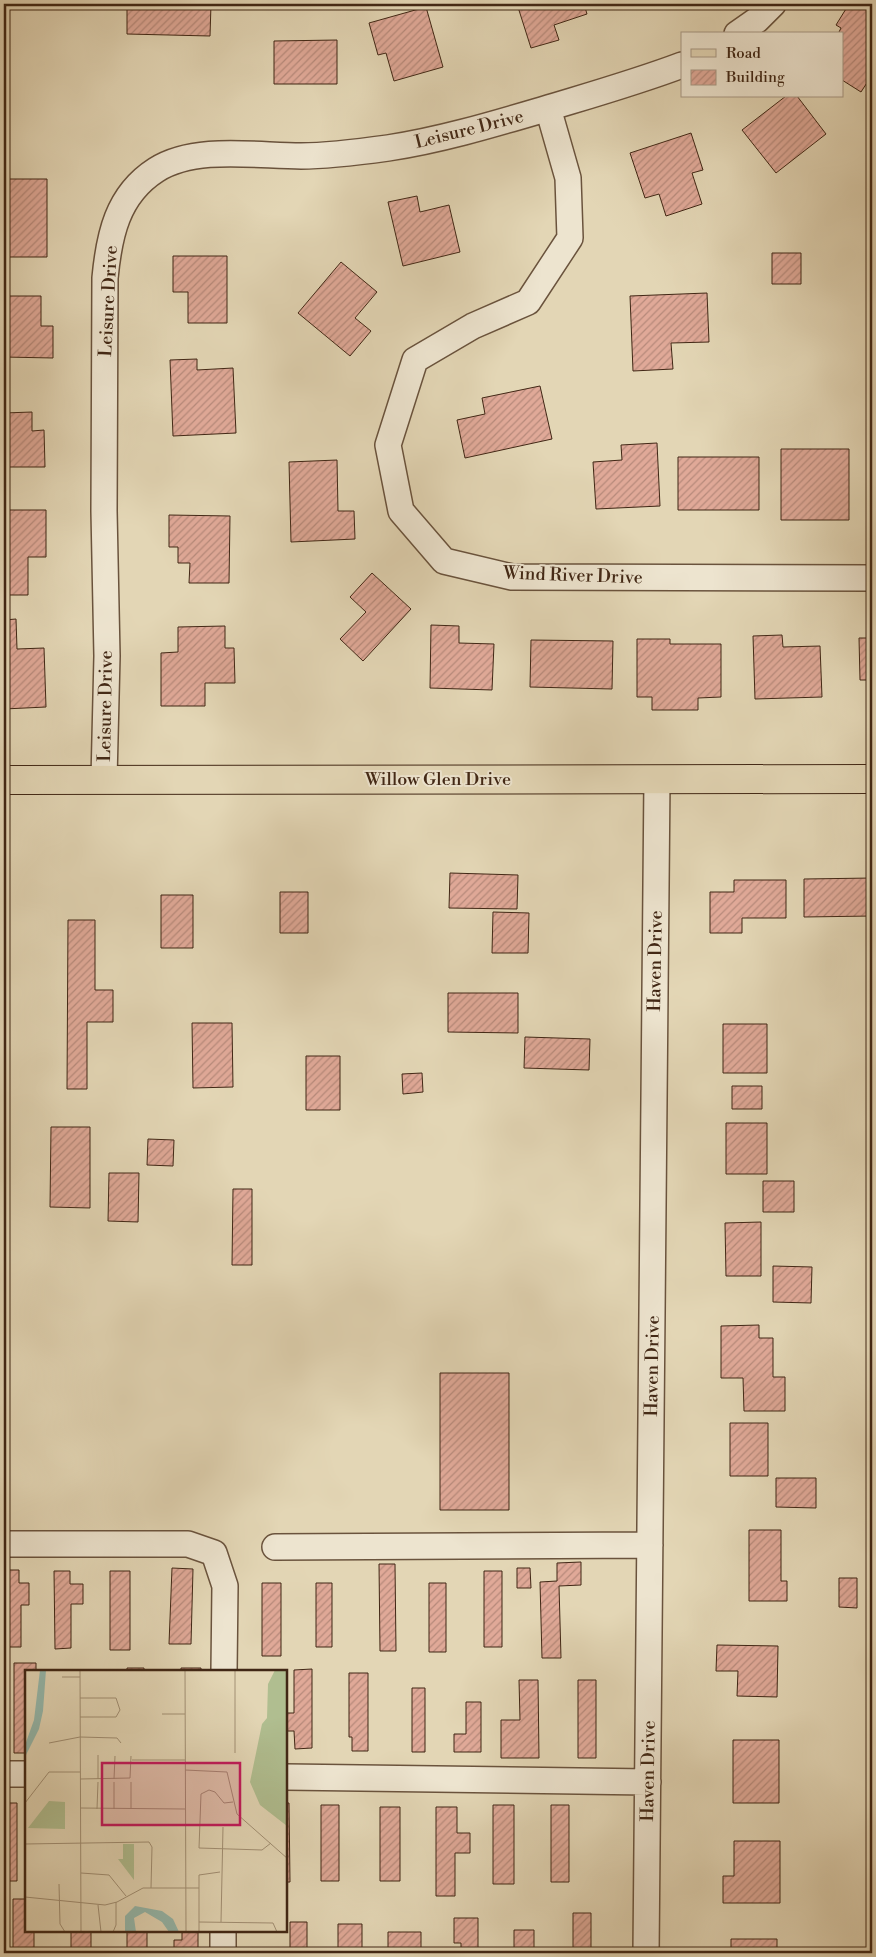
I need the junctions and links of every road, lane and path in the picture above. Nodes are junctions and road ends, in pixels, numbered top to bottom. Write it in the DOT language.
graph roads {
  1 [pos="773,4"];
  2 [pos="740,32"];
  3 [pos="681,65"];
  4 [pos="548,108"];
  5 [pos="872,578"];
  6 [pos="104,779"];
  7 [pos="657,779"];
  8 [pos="872,779"];
  9 [pos="4,780"];
  10 [pos="4,1544"];
  11 [pos="650,1545"];
  12 [pos="275,1547"];
  13 [pos="224,1670"];
  14 [pos="4,1774"];
  15 [pos="25,1774"];
  16 [pos="288,1777"];
  17 [pos="648,1782"];
  18 [pos="223,1932"];
  19 [pos="223,1953"];
  20 [pos="646,1953"];
  1 -- 2 [label="street"];
  3 -- 4 [label="street, Leisure Drive"];
  4 -- 5 [label="street, Wind River Drive"];
  4 -- 6 [label="street, Leisure Drive"];
  6 -- 7 [label="main road, Willow Glen Drive"];
  6 -- 9 [label="main road, Willow Glen Drive"];
  7 -- 8 [label="main road, Willow Glen Drive"];
  7 -- 11 [label="street, Haven Drive"];
  10 -- 13 [label="street"];
  11 -- 12 [label="street"];
  11 -- 17 [label="street, Haven Drive"];
  14 -- 15 [label="street"];
  16 -- 17 [label="street"];
  17 -- 20 [label="street, Haven Drive"];
  18 -- 19 [label="street"];
}
